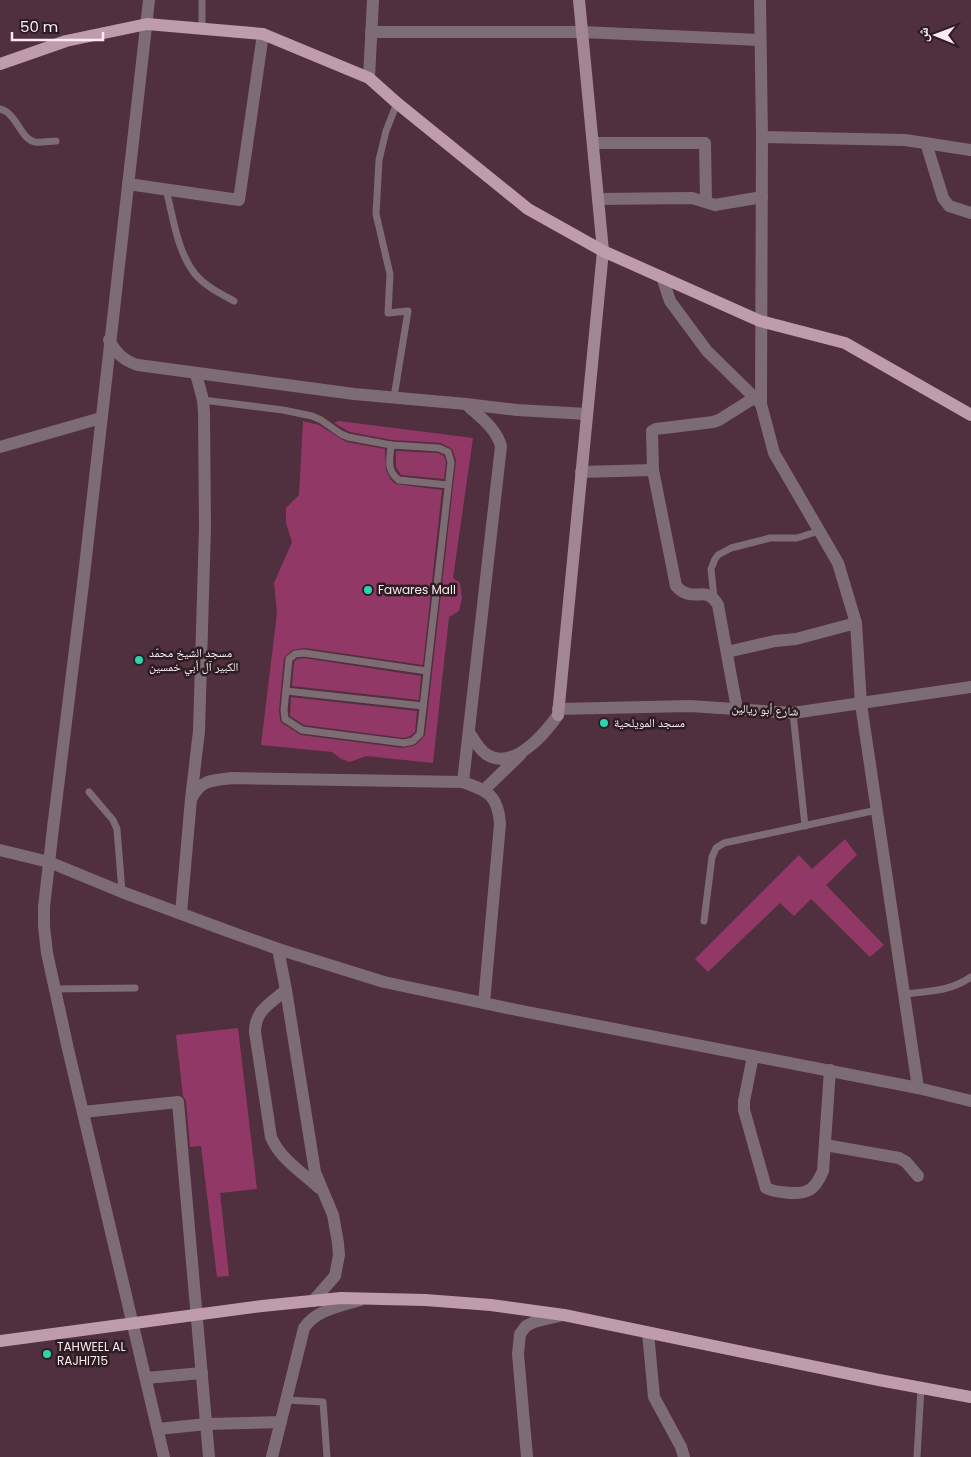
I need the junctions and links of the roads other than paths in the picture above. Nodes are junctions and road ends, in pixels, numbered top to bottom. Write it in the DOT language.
graph roads {
  1 [pos="149,0"];
  2 [pos="202,0"];
  3 [pos="373,0"];
  4 [pos="579,0"];
  5 [pos="760,0"];
  6 [pos="147,24"];
  7 [pos="202,29"];
  8 [pos="371,32"];
  9 [pos="582,32"];
  10 [pos="263,34"];
  11 [pos="760,40"];
  12 [pos="0,64"];
  13 [pos="369,78"];
  14 [pos="397,102"];
  15 [pos="0,109"];
  16 [pos="762,137"];
  17 [pos="56,141"];
  18 [pos="593,143"];
  19 [pos="926,143"];
  20 [pos="971,150"];
  21 [pos="128,184"];
  22 [pos="166,189"];
  23 [pos="762,197"];
  24 [pos="598,198"];
  25 [pos="706,202"];
  26 [pos="971,212"];
  27 [pos="603,250"];
  28 [pos="662,277"];
  29 [pos="234,302"];
  30 [pos="760,321"];
  31 [pos="109,340"];
  32 [pos="196,374"];
  33 [pos="394,397"];
  34 [pos="203,400"];
  35 [pos="758,401"];
  36 [pos="466,404"];
  37 [pos="587,414"];
  38 [pos="971,415"];
  39 [pos="101,418"];
  40 [pos="391,445"];
  41 [pos="0,447"];
  42 [pos="653,470"];
  43 [pos="581,472"];
  44 [pos="448,485"];
  45 [pos="819,531"];
  46 [pos="714,598"];
  47 [pos="856,623"];
  48 [pos="727,652"];
  49 [pos="427,671"];
  50 [pos="971,687"];
  51 [pos="286,691"];
  52 [pos="861,704"];
  53 [pos="423,706"];
  54 [pos="737,709"];
  55 [pos="558,712"];
  56 [pos="793,713"];
  57 [pos="469,732"];
  58 [pos="522,752"];
  59 [pos="463,782"];
  60 [pos="485,789"];
  61 [pos="89,792"];
  62 [pos="191,799"];
  63 [pos="877,810"];
  64 [pos="805,826"];
  65 [pos="0,850"];
  66 [pos="49,862"];
  67 [pos="122,892"];
  68 [pos="181,912"];
  69 [pos="704,921"];
  70 [pos="278,949"];
  71 [pos="971,977"];
  72 [pos="135,988"];
  73 [pos="55,990"];
  74 [pos="286,990"];
  75 [pos="903,994"];
  76 [pos="484,1003"];
  77 [pos="753,1056"];
  78 [pos="830,1070"];
  79 [pos="918,1088"];
  80 [pos="971,1101"];
  81 [pos="83,1112"];
  82 [pos="825,1144"];
  83 [pos="918,1176"];
  84 [pos="321,1189"];
  85 [pos="365,1298"];
  86 [pos="313,1301"];
  87 [pos="198,1315"];
  88 [pos="564,1315"];
  89 [pos="133,1323"];
  90 [pos="648,1333"];
  91 [pos="0,1341"];
  92 [pos="202,1373"];
  93 [pos="146,1378"];
  94 [pos="921,1388"];
  95 [pos="971,1397"];
  96 [pos="287,1400"];
  97 [pos="281,1422"];
  98 [pos="207,1424"];
  99 [pos="158,1429"];
  100 [pos="164,1457"];
  101 [pos="209,1457"];
  102 [pos="272,1457"];
  103 [pos="327,1457"];
  104 [pos="527,1457"];
  105 [pos="684,1457"];
  106 [pos="917,1457"];
  1 -- 6 [label="street"];
  2 -- 7 [label="lane"];
  3 -- 8 [label="street"];
  4 -- 9 [label="main road"];
  5 -- 11 [label="street"];
  6 -- 7 [label="main road"];
  6 -- 12 [label="main road"];
  6 -- 21 [label="street"];
  7 -- 10 [label="main road"];
  8 -- 9 [label="street"];
  8 -- 13 [label="street"];
  9 -- 11 [label="street"];
  9 -- 18 [label="main road"];
  10 -- 13 [label="main road"];
  10 -- 22 [label="street"];
  11 -- 16 [label="street"];
  13 -- 14 [label="main road"];
  14 -- 27 [label="main road"];
  14 -- 33 [label="lane"];
  15 -- 17 [label="lane"];
  16 -- 19 [label="street"];
  16 -- 23 [label="street"];
  18 -- 24 [label="main road"];
  18 -- 25 [label="street"];
  19 -- 20 [label="street"];
  19 -- 26 [label="street"];
  21 -- 22 [label="street"];
  21 -- 31 [label="street"];
  22 -- 29 [label="lane"];
  23 -- 25 [label="street"];
  23 -- 30 [label="street"];
  24 -- 25 [label="street"];
  24 -- 27 [label="main road"];
  27 -- 28 [label="main road"];
  27 -- 37 [label="main road"];
  28 -- 30 [label="main road"];
  28 -- 35 [label="street"];
  30 -- 35 [label="street"];
  30 -- 38 [label="main road"];
  31 -- 32 [label="street"];
  31 -- 39 [label="street"];
  32 -- 33 [label="street"];
  32 -- 34 [label="street"];
  33 -- 36 [label="street"];
  34 -- 40 [label="lane"];
  34 -- 62 [label="street"];
  35 -- 42 [label="street"];
  35 -- 45 [label="street"];
  36 -- 37 [label="street"];
  36 -- 57 [label="street"];
  37 -- 43 [label="main road"];
  39 -- 41 [label="street"];
  39 -- 66 [label="street"];
  40 -- 44 [label="lane"];
  40 -- 44 [label="lane"];
  42 -- 43 [label="street"];
  42 -- 46 [label="street"];
  43 -- 55 [label="main road"];
  44 -- 49 [label="lane"];
  45 -- 46 [label="lane"];
  45 -- 47 [label="street"];
  46 -- 48 [label="street"];
  47 -- 48 [label="street"];
  47 -- 52 [label="street"];
  48 -- 54 [label="street"];
  49 -- 51 [label="lane"];
  49 -- 53 [label="lane"];
  50 -- 52 [label="street, شارع أبو ريالين"];
  51 -- 53 [label="lane"];
  51 -- 53 [label="lane"];
  52 -- 56 [label="street, شارع أبو ريالين"];
  52 -- 63 [label="street"];
  54 -- 55 [label="street, شارع أبو ريالين"];
  54 -- 56 [label="street, شارع أبو ريالين"];
  55 -- 58 [label="street"];
  56 -- 64 [label="lane"];
  57 -- 58 [label="street"];
  57 -- 59 [label="street"];
  58 -- 60 [label="street"];
  59 -- 60 [label="street"];
  59 -- 62 [label="street"];
  60 -- 76 [label="street"];
  61 -- 67 [label="lane"];
  62 -- 68 [label="street"];
  63 -- 64 [label="lane"];
  63 -- 75 [label="street"];
  64 -- 69 [label="lane"];
  65 -- 66 [label="street"];
  66 -- 67 [label="street"];
  66 -- 73 [label="street"];
  67 -- 68 [label="street"];
  68 -- 70 [label="street"];
  70 -- 74 [label="street"];
  70 -- 76 [label="street"];
  71 -- 75 [label="lane"];
  72 -- 73 [label="lane"];
  73 -- 81 [label="street"];
  74 -- 84 [label="street"];
  74 -- 84 [label="street"];
  75 -- 79 [label="street"];
  76 -- 77 [label="street"];
  77 -- 78 [label="street"];
  77 -- 82 [label="street"];
  78 -- 79 [label="street"];
  78 -- 82 [label="street"];
  79 -- 80 [label="street"];
  81 -- 87 [label="street"];
  81 -- 89 [label="street"];
  82 -- 83 [label="street"];
  84 -- 86 [label="street"];
  85 -- 86 [label="main road"];
  85 -- 88 [label="main road"];
  85 -- 96 [label="street"];
  86 -- 87 [label="main road"];
  87 -- 89 [label="main road"];
  87 -- 92 [label="street"];
  88 -- 90 [label="main road"];
  88 -- 104 [label="street"];
  89 -- 91 [label="main road"];
  89 -- 93 [label="street"];
  90 -- 94 [label="main road"];
  90 -- 105 [label="street"];
  92 -- 93 [label="street"];
  92 -- 98 [label="street"];
  93 -- 99 [label="street"];
  94 -- 95 [label="main road"];
  94 -- 106 [label="lane"];
  96 -- 97 [label="street"];
  96 -- 103 [label="lane"];
  97 -- 98 [label="street"];
  97 -- 102 [label="street"];
  98 -- 99 [label="street"];
  98 -- 101 [label="street"];
  99 -- 100 [label="street"];
}
